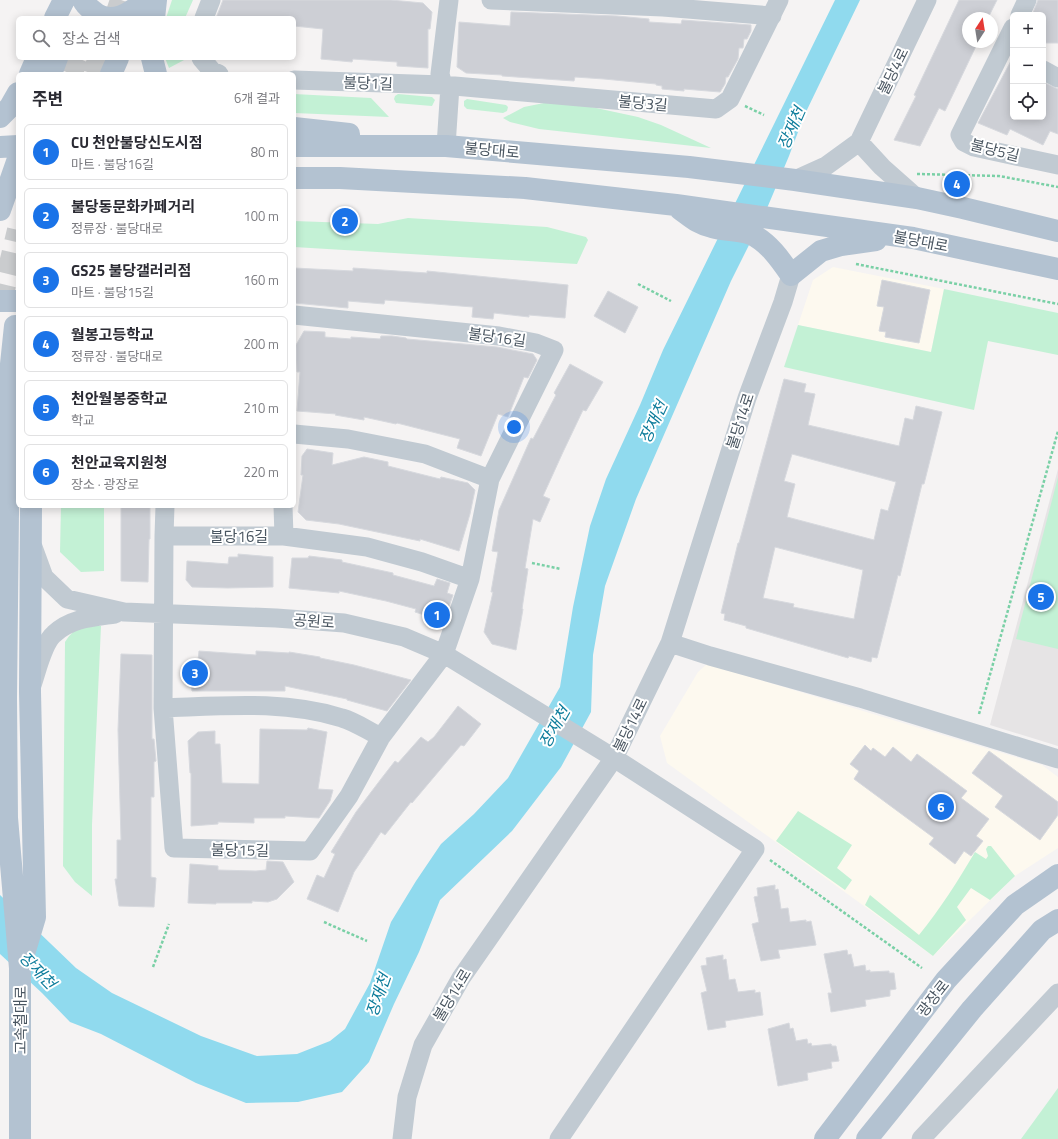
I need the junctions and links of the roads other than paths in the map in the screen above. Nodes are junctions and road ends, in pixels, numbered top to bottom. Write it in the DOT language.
graph roads {
  1 [pos="64,0"];
  2 [pos="76,0"];
  3 [pos="83,0"];
  4 [pos="146,0"];
  5 [pos="156,0"];
  6 [pos="211,0"];
  7 [pos="448,0"];
  8 [pos="491,0"];
  9 [pos="927,0"];
  10 [pos="1027,0"];
  11 [pos="554,2"];
  12 [pos="663,3"];
  13 [pos="776,8"];
  14 [pos="1021,12"];
  15 [pos="56,16"];
  16 [pos="72,16"];
  17 [pos="102,16"];
  18 [pos="124,16"];
  19 [pos="137,16"];
  20 [pos="154,16"];
  21 [pos="205,16"];
  22 [pos="1008,52"];
  23 [pos="36,60"];
  24 [pos="56,60"];
  25 [pos="117,60"];
  26 [pos="152,60"];
  27 [pos="203,60"];
  28 [pos="31,72"];
  29 [pos="52,72"];
  30 [pos="112,72"];
  31 [pos="156,72"];
  32 [pos="214,72"];
  33 [pos="1046,72"];
  34 [pos="1058,78"];
  35 [pos="296,80"];
  36 [pos="446,86"];
  37 [pos="16,96"];
  38 [pos="0,117"];
  39 [pos="296,128"];
  40 [pos="859,142"];
  41 [pos="16,146"];
  42 [pos="296,146"];
  43 [pos="390,146"];
  44 [pos="446,146"];
  45 [pos="0,147"];
  46 [pos="16,164"];
  47 [pos="1058,165"];
  48 [pos="296,178"];
  49 [pos="795,180"];
  50 [pos="9,181"];
  51 [pos="917,198"];
  52 [pos="676,205"];
  53 [pos="0,210"];
  54 [pos="1058,231"];
  55 [pos="900,236"];
  56 [pos="1058,269"];
  57 [pos="791,275"];
  58 [pos="0,301"];
  59 [pos="16,301"];
  60 [pos="296,315"];
  61 [pos="15,326"];
  62 [pos="296,434"];
  63 [pos="490,479"];
  64 [pos="31,508"];
  65 [pos="165,508"];
  66 [pos="283,508"];
  67 [pos="164,536"];
  68 [pos="284,536"];
  69 [pos="31,543"];
  70 [pos="470,579"];
  71 [pos="124,612"];
  72 [pos="164,614"];
  73 [pos="670,642"];
  74 [pos="444,654"];
  75 [pos="30,692"];
  76 [pos="163,708"];
  77 [pos="381,737"];
  78 [pos="614,758"];
  79 [pos="1058,758"];
  80 [pos="1058,875"];
  81 [pos="1058,920"];
  82 [pos="20,968"];
  83 [pos="1058,993"];
  84 [pos="20,1139"];
  85 [pos="402,1139"];
  86 [pos="559,1139"];
  87 [pos="825,1139"];
  88 [pos="867,1139"];
  89 [pos="921,1139"];
  1 -- 15 [label="main road"];
  2 -- 16 [label="main road"];
  3 -- 17 [label="main road"];
  4 -- 18 [label="main road"];
  4 -- 19 [label="main road"];
  5 -- 20 [label="main road"];
  6 -- 21 [label="street"];
  7 -- 36 [label="street"];
  8 -- 11 [label="street"];
  9 -- 40 [label="street, 불당4로"];
  10 -- 14 [label="street"];
  11 -- 12 [label="street"];
  12 -- 13 [label="street"];
  13 -- 36 [label="street, 불당3길"];
  22 -- 47 [label="street, 불당5길"];
  23 -- 28 [label="main road"];
  24 -- 29 [label="main road"];
  25 -- 30 [label="main road"];
  26 -- 31 [label="main road"];
  27 -- 32 [label="street"];
  33 -- 34 [label="street"];
  35 -- 36 [label="street, 불당1길"];
  36 -- 44 [label="street"];
  37 -- 38 [label="main road"];
  39 -- 43 [label="main road"];
  40 -- 49 [label="street"];
  40 -- 51 [label="street"];
  41 -- 45 [label="main road"];
  42 -- 43 [label="main road, 불당대로"];
  43 -- 44 [label="main road, 불당대로"];
  44 -- 49 [label="main road, 불당대로"];
  46 -- 50 [label="main road"];
  48 -- 52 [label="main road"];
  49 -- 51 [label="main road"];
  50 -- 53 [label="main road"];
  51 -- 54 [label="main road"];
  52 -- 55 [label="main road, 불당대로"];
  52 -- 57 [label="main road"];
  55 -- 56 [label="main road, 불당대로"];
  55 -- 57 [label="main road"];
  57 -- 73 [label="street, 불당14로"];
  58 -- 59 [label="main road"];
  60 -- 63 [label="street, 불당16길"];
  61 -- 82 [label="main road, 고속철대로"];
  62 -- 63 [label="street"];
  63 -- 70 [label="street, 불당16길"];
  64 -- 69 [label="main road"];
  65 -- 67 [label="street"];
  66 -- 68 [label="street, 불당16길"];
  67 -- 68 [label="street, 불당16길"];
  67 -- 72 [label="street"];
  68 -- 70 [label="street"];
  69 -- 71 [label="street"];
  69 -- 75 [label="main road"];
  70 -- 74 [label="street, 불당16길"];
  71 -- 72 [label="street, 공원로"];
  71 -- 75 [label="street"];
  72 -- 74 [label="street, 공원로"];
  72 -- 76 [label="street, 불당15길"];
  73 -- 78 [label="street, 불당14로"];
  73 -- 79 [label="street"];
  74 -- 77 [label="street, 불당15길"];
  74 -- 78 [label="street, 공원로"];
  75 -- 82 [label="main road"];
  76 -- 77 [label="street"];
  76 -- 77 [label="street, 불당15길"];
  78 -- 85 [label="street, 불당14로"];
  78 -- 86 [label="street"];
  80 -- 87 [label="main road, 광장로"];
  81 -- 88 [label="main road"];
  82 -- 84 [label="main road, 고속철대로"];
  83 -- 89 [label="street"];
}
